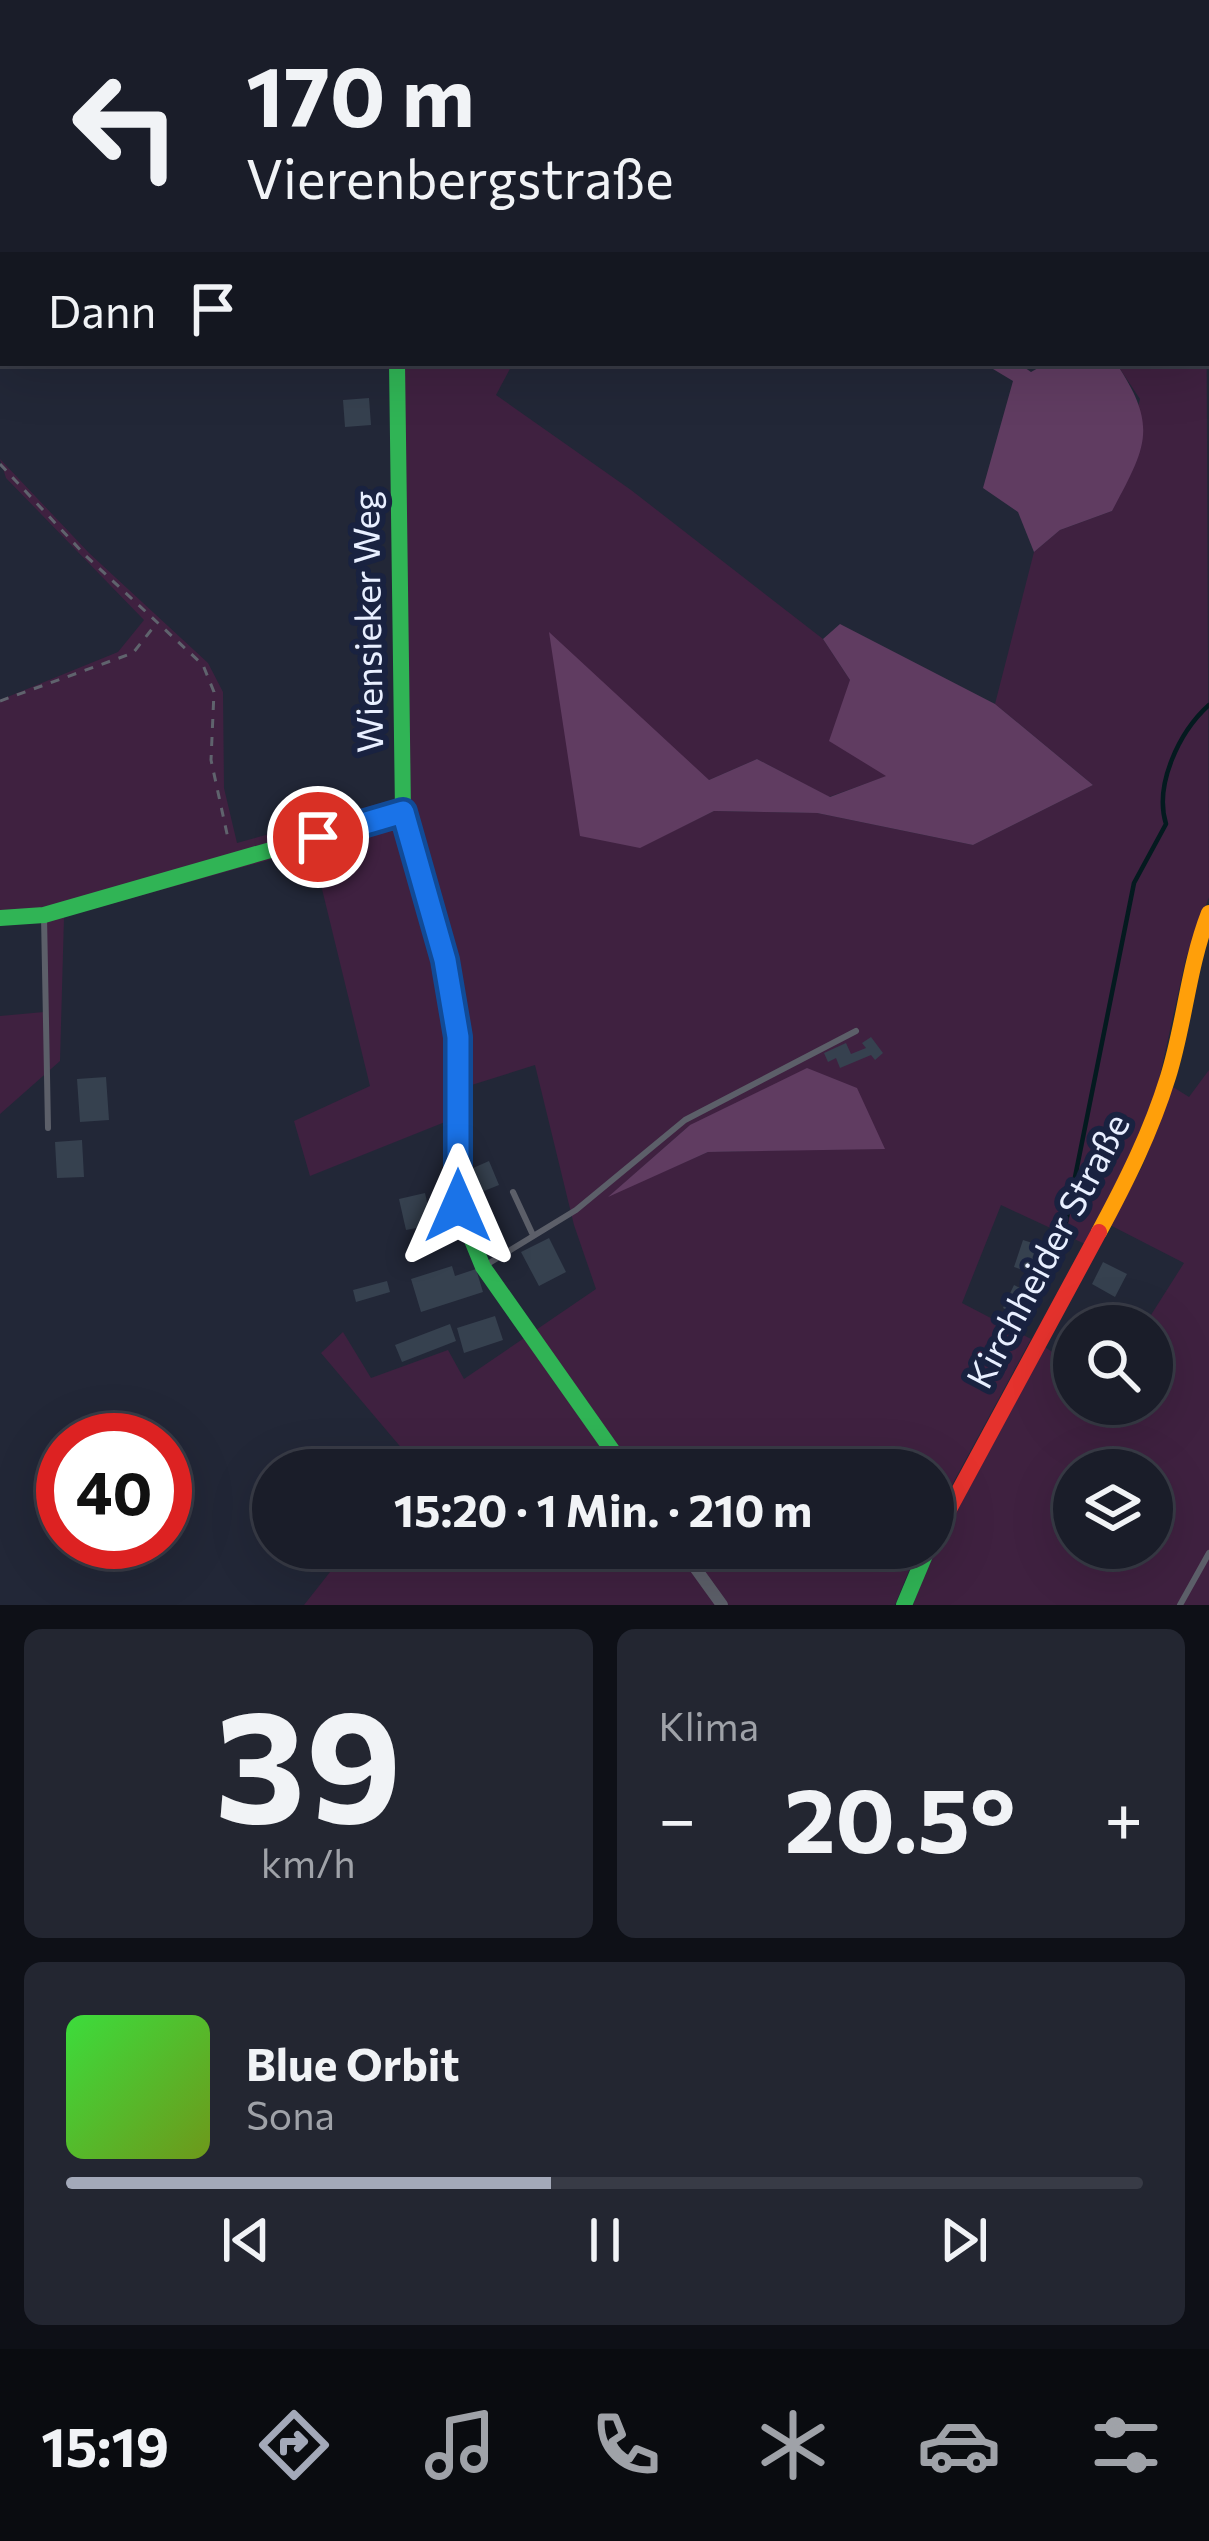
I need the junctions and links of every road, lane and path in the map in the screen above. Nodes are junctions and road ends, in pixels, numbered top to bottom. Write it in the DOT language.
graph roads {
  1 [pos="397,366"];
  2 [pos="0,464"];
  3 [pos="157,622"];
  4 [pos="0,701"];
  5 [pos="403,812"];
  6 [pos="233,863"];
  7 [pos="44,914"];
  8 [pos="1209,914"];
  9 [pos="0,918"];
  10 [pos="856,1031"];
  11 [pos="48,1128"];
  12 [pos="513,1192"];
  13 [pos="532,1233"];
  14 [pos="483,1267"];
  15 [pos="611,1449"];
  16 [pos="954,1500"];
  17 [pos="1209,1553"];
  18 [pos="696,1569"];
  19 [pos="919,1569"];
  20 [pos="722,1605"];
  21 [pos="904,1605"];
  22 [pos="1180,1605"];
  1 -- 5 [label="street, Wiensieker Weg"];
  2 -- 3 [label="path"];
  3 -- 4 [label="path"];
  3 -- 6 [label="path"];
  5 -- 6 [label="street"];
  5 -- 14 [label="street, Wiensieker Weg"];
  6 -- 7 [label="street"];
  7 -- 9 [label="street"];
  7 -- 11 [label="lane"];
  8 -- 16 [label="street, Kirchheider Straße"];
  10 -- 13 [label="lane"];
  12 -- 13 [label="lane"];
  13 -- 14 [label="lane"];
  14 -- 15 [label="street, Wiensieker Weg"];
  17 -- 22 [label="lane"];
  18 -- 20 [label="street"];
  19 -- 21 [label="street"];
}
